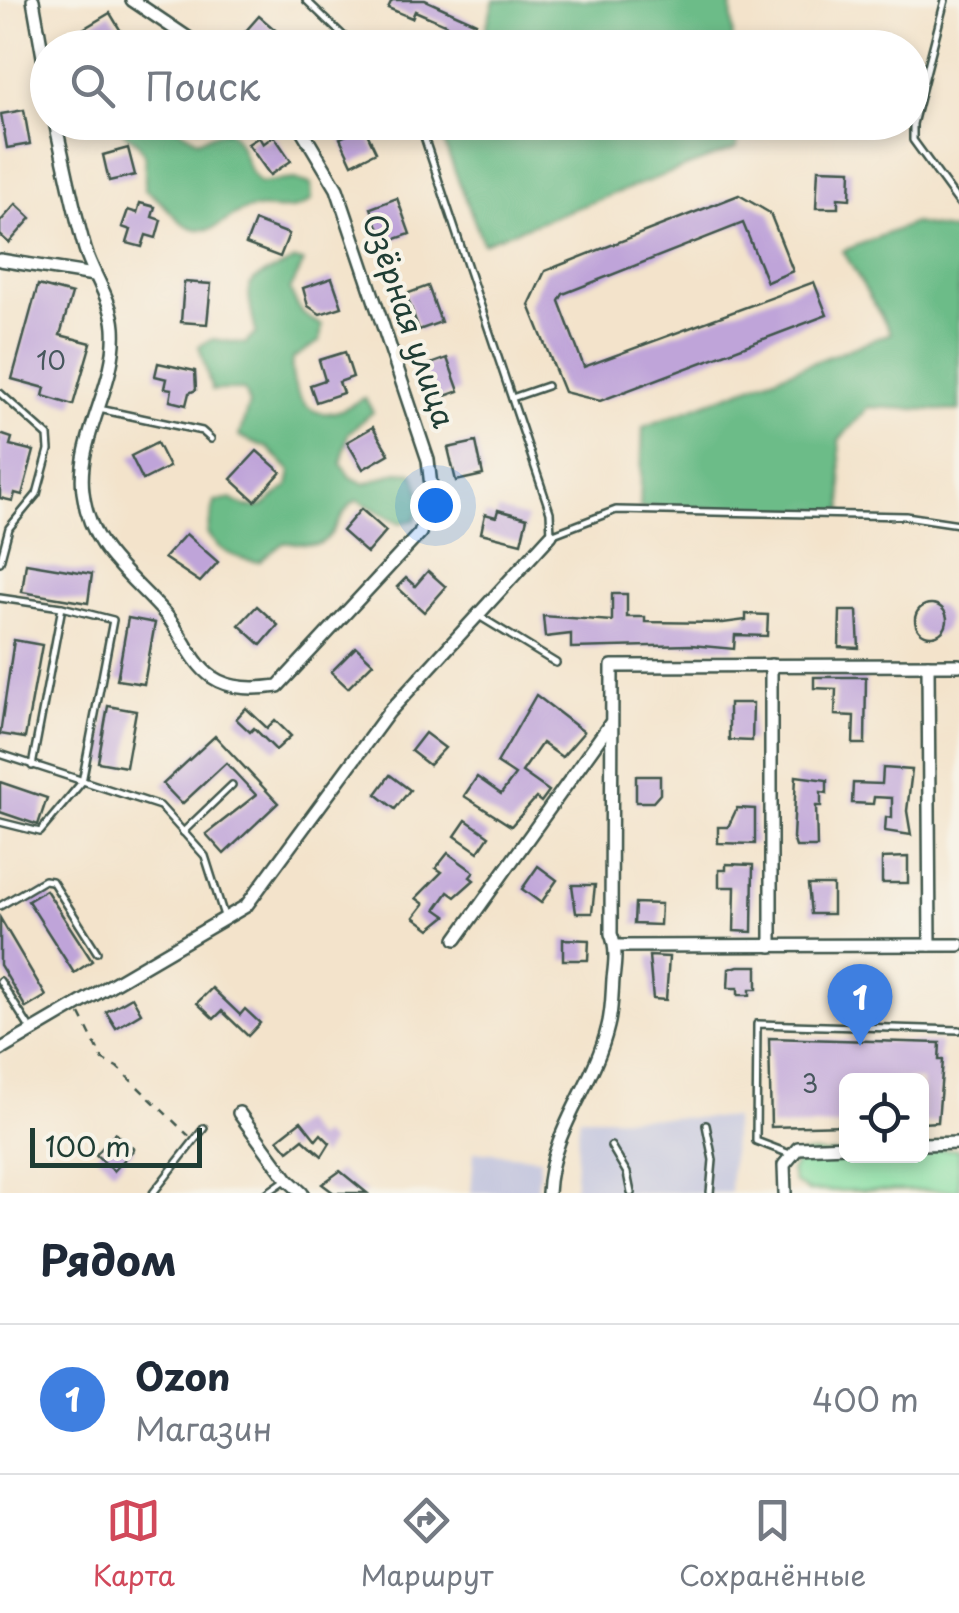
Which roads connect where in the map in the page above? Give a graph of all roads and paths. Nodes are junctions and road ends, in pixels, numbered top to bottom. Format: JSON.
{"nodes":[{"id":1,"x":42,"y":0,"type":"edge"},
{"id":2,"x":132,"y":0,"type":"edge"},
{"id":3,"x":306,"y":0,"type":"edge"},
{"id":4,"x":945,"y":0,"type":"edge"},
{"id":5,"x":34,"y":6,"type":"edge"},
{"id":6,"x":176,"y":30,"type":"edge"},
{"id":7,"x":337,"y":30,"type":"edge"},
{"id":8,"x":929,"y":62,"type":"edge"},
{"id":9,"x":60,"y":140,"type":"edge"},
{"id":10,"x":308,"y":140,"type":"edge"},
{"id":11,"x":425,"y":140,"type":"edge"},
{"id":12,"x":913,"y":140,"type":"edge"},
{"id":13,"x":959,"y":203,"type":"edge"},
{"id":14,"x":0,"y":260,"type":"edge"},
{"id":15,"x":94,"y":275,"type":"junction"},
{"id":16,"x":547,"y":386,"type":"dead end"},
{"id":17,"x":0,"y":393,"type":"edge"},
{"id":18,"x":512,"y":398,"type":"junction"},
{"id":19,"x":99,"y":408,"type":"junction"},
{"id":20,"x":211,"y":439,"type":"dead end"},
{"id":21,"x":959,"y":524,"type":"edge"},
{"id":22,"x":552,"y":535,"type":"junction"},
{"id":23,"x":0,"y":562,"type":"edge"},
{"id":24,"x":0,"y":598,"type":"edge"},
{"id":25,"x":62,"y":607,"type":"junction"},
{"id":26,"x":477,"y":614,"type":"junction"},
{"id":27,"x":556,"y":663,"type":"dead end"},
{"id":28,"x":772,"y":665,"type":"junction"},
{"id":29,"x":928,"y":665,"type":"junction"},
{"id":30,"x":959,"y":665,"type":"edge"},
{"id":31,"x":610,"y":724,"type":"junction"},
{"id":32,"x":0,"y":754,"type":"edge"},
{"id":33,"x":32,"y":766,"type":"junction"},
{"id":34,"x":82,"y":782,"type":"junction"},
{"id":35,"x":232,"y":785,"type":"dead end"},
{"id":36,"x":0,"y":822,"type":"edge"},
{"id":37,"x":183,"y":832,"type":"junction"},
{"id":38,"x":0,"y":906,"type":"edge"},
{"id":39,"x":226,"y":920,"type":"junction"},
{"id":40,"x":456,"y":939,"type":"dead end"},
{"id":41,"x":930,"y":945,"type":"junction"},
{"id":42,"x":959,"y":945,"type":"edge"},
{"id":43,"x":616,"y":946,"type":"junction"},
{"id":44,"x":771,"y":946,"type":"junction"},
{"id":45,"x":97,"y":952,"type":"dead end"},
{"id":46,"x":0,"y":981,"type":"edge"},
{"id":47,"x":77,"y":1008,"type":"junction"},
{"id":48,"x":959,"y":1030,"type":"edge"},
{"id":49,"x":32,"y":1033,"type":"junction"},
{"id":50,"x":0,"y":1050,"type":"edge"},
{"id":51,"x":238,"y":1112,"type":"dead end"},
{"id":52,"x":706,"y":1125,"type":"dead end"},
{"id":53,"x":204,"y":1128,"type":"dead end"},
{"id":54,"x":194,"y":1140,"type":"junction"},
{"id":55,"x":959,"y":1143,"type":"edge"},
{"id":56,"x":929,"y":1144,"type":"edge"},
{"id":57,"x":612,"y":1146,"type":"dead end"},
{"id":58,"x":839,"y":1146,"type":"edge"},
{"id":59,"x":790,"y":1154,"type":"junction"},
{"id":60,"x":287,"y":1180,"type":"junction"},
{"id":61,"x":153,"y":1193,"type":"edge"},
{"id":62,"x":267,"y":1193,"type":"edge"},
{"id":63,"x":302,"y":1193,"type":"edge"},
{"id":64,"x":548,"y":1193,"type":"edge"},
{"id":65,"x":631,"y":1193,"type":"edge"},
{"id":66,"x":710,"y":1193,"type":"edge"},
{"id":67,"x":785,"y":1193,"type":"edge"}],
"edges":[{"from":1,"to":5,"type":"street"},
{"from":2,"to":6,"type":"street"},
{"from":3,"to":7,"type":"lane"},
{"from":4,"to":8,"type":"lane"},
{"from":9,"to":15,"type":"street","name":"Озёрная улица"},
{"from":10,"to":19,"type":"street","name":"Озёрная улица"},
{"from":11,"to":18,"type":"lane"},
{"from":12,"to":13,"type":"lane"},
{"from":14,"to":15,"type":"street"},
{"from":15,"to":19,"type":"street","name":"Озёрная улица"},
{"from":16,"to":18,"type":"lane"},
{"from":17,"to":23,"type":"lane"},
{"from":18,"to":22,"type":"lane"},
{"from":19,"to":20,"type":"lane"},
{"from":21,"to":22,"type":"lane"},
{"from":22,"to":26,"type":"street"},
{"from":24,"to":25,"type":"lane"},
{"from":25,"to":33,"type":"lane"},
{"from":25,"to":34,"type":"lane"},
{"from":26,"to":27,"type":"lane"},
{"from":26,"to":39,"type":"street"},
{"from":28,"to":29,"type":"street"},
{"from":28,"to":31,"type":"street"},
{"from":28,"to":44,"type":"street"},
{"from":29,"to":30,"type":"street"},
{"from":29,"to":41,"type":"street"},
{"from":31,"to":40,"type":"street"},
{"from":31,"to":43,"type":"street"},
{"from":32,"to":33,"type":"lane"},
{"from":33,"to":34,"type":"lane"},
{"from":34,"to":36,"type":"lane"},
{"from":34,"to":37,"type":"lane"},
{"from":35,"to":37,"type":"lane"},
{"from":37,"to":39,"type":"lane"},
{"from":38,"to":45,"type":"lane"},
{"from":39,"to":47,"type":"street"},
{"from":41,"to":42,"type":"street"},
{"from":41,"to":44,"type":"street"},
{"from":43,"to":44,"type":"street"},
{"from":43,"to":64,"type":"street"},
{"from":46,"to":49,"type":"lane"},
{"from":47,"to":49,"type":"street"},
{"from":47,"to":54,"type":"path"},
{"from":48,"to":59,"type":"lane"},
{"from":49,"to":50,"type":"street"},
{"from":51,"to":60,"type":"street"},
{"from":52,"to":66,"type":"lane"},
{"from":53,"to":54,"type":"lane"},
{"from":54,"to":61,"type":"lane"},
{"from":55,"to":56,"type":"street"},
{"from":57,"to":65,"type":"lane"},
{"from":58,"to":59,"type":"street"},
{"from":59,"to":67,"type":"street"},
{"from":60,"to":62,"type":"lane"},
{"from":60,"to":63,"type":"street"}]}
